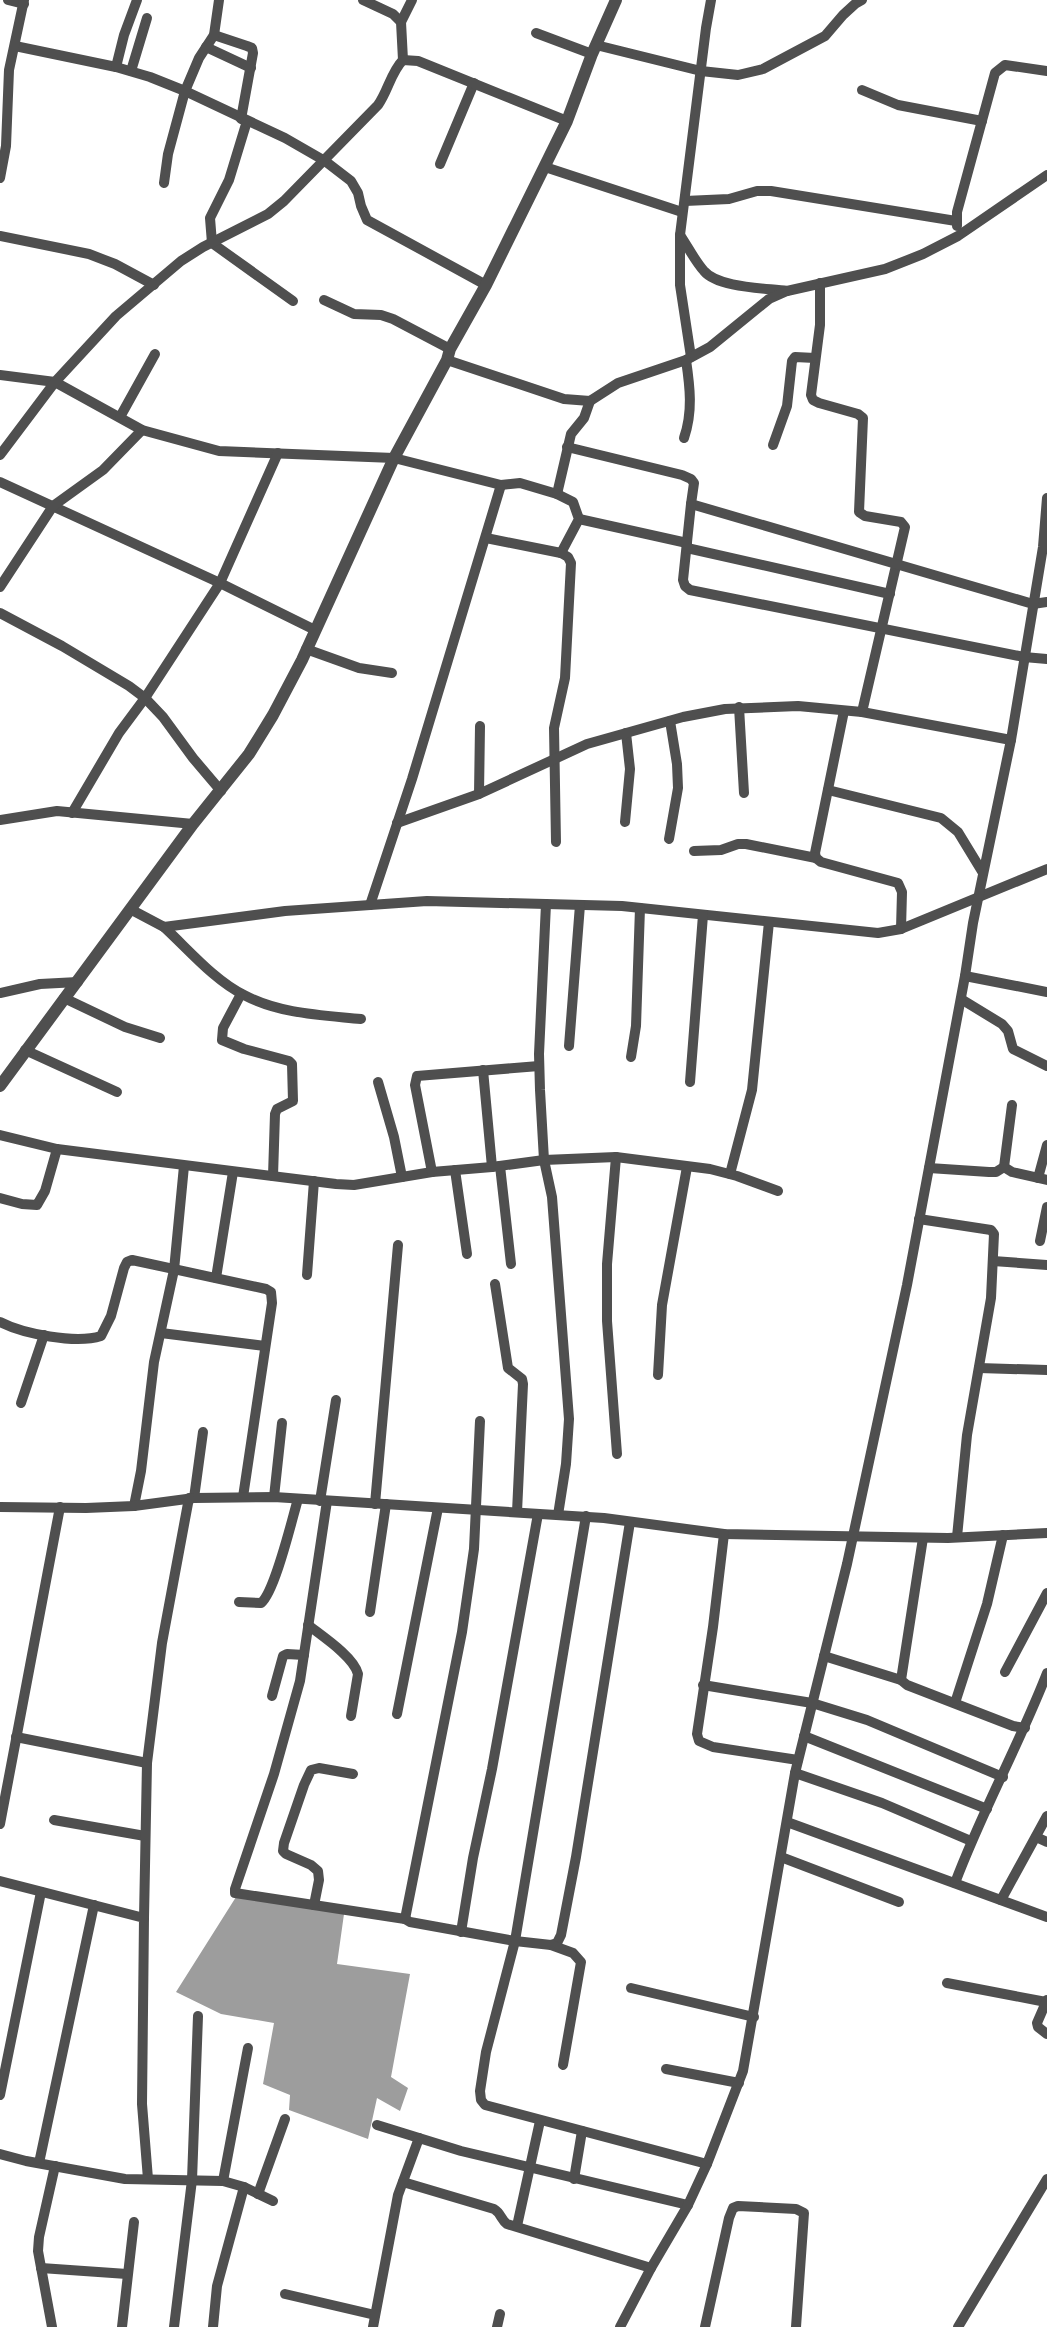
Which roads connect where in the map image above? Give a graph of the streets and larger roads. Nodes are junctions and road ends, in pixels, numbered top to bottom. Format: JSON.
{"nodes":[{"id":1,"x":8,"y":0,"type":"edge"},
{"id":2,"x":137,"y":0,"type":"edge"},
{"id":3,"x":219,"y":0,"type":"edge"},
{"id":4,"x":363,"y":0,"type":"edge"},
{"id":5,"x":412,"y":0,"type":"edge"},
{"id":6,"x":711,"y":0,"type":"edge"},
{"id":7,"x":862,"y":0,"type":"edge"},
{"id":8,"x":613,"y":1,"type":"edge"},
{"id":9,"x":24,"y":2,"type":"edge"},
{"id":10,"x":147,"y":18,"type":"dead end"},
{"id":11,"x":401,"y":22,"type":"junction"},
{"id":12,"x":536,"y":33,"type":"dead end"},
{"id":13,"x":214,"y":35,"type":"junction"},
{"id":14,"x":15,"y":46,"type":"junction"},
{"id":15,"x":206,"y":47,"type":"junction"},
{"id":16,"x":594,"y":50,"type":"junction"},
{"id":17,"x":403,"y":60,"type":"junction"},
{"id":18,"x":116,"y":67,"type":"junction"},
{"id":19,"x":251,"y":68,"type":"junction"},
{"id":20,"x":131,"y":71,"type":"junction"},
{"id":21,"x":701,"y":71,"type":"junction"},
{"id":22,"x":1047,"y":71,"type":"edge"},
{"id":23,"x":474,"y":83,"type":"junction"},
{"id":24,"x":862,"y":90,"type":"dead end"},
{"id":25,"x":185,"y":91,"type":"junction"},
{"id":26,"x":244,"y":120,"type":"junction"},
{"id":27,"x":567,"y":121,"type":"junction"},
{"id":28,"x":982,"y":121,"type":"junction"},
{"id":29,"x":324,"y":161,"type":"junction"},
{"id":30,"x":440,"y":164,"type":"dead end"},
{"id":31,"x":545,"y":167,"type":"junction"},
{"id":32,"x":1047,"y":175,"type":"edge"},
{"id":33,"x":0,"y":178,"type":"edge"},
{"id":34,"x":164,"y":183,"type":"dead end"},
{"id":35,"x":683,"y":207,"type":"junction"},
{"id":36,"x":956,"y":221,"type":"junction"},
{"id":37,"x":680,"y":235,"type":"junction"},
{"id":38,"x":0,"y":236,"type":"edge"},
{"id":39,"x":958,"y":236,"type":"junction"},
{"id":40,"x":212,"y":243,"type":"junction"},
{"id":41,"x":820,"y":283,"type":"junction"},
{"id":42,"x":154,"y":285,"type":"junction"},
{"id":43,"x":486,"y":285,"type":"junction"},
{"id":44,"x":787,"y":291,"type":"junction"},
{"id":45,"x":324,"y":300,"type":"dead end"},
{"id":46,"x":293,"y":301,"type":"dead end"},
{"id":47,"x":155,"y":354,"type":"dead end"},
{"id":48,"x":448,"y":355,"type":"junction"},
{"id":49,"x":815,"y":358,"type":"junction"},
{"id":50,"x":689,"y":359,"type":"junction"},
{"id":51,"x":0,"y":375,"type":"edge"},
{"id":52,"x":56,"y":382,"type":"junction"},
{"id":53,"x":590,"y":400,"type":"junction"},
{"id":54,"x":120,"y":417,"type":"junction"},
{"id":55,"x":142,"y":430,"type":"junction"},
{"id":56,"x":684,"y":438,"type":"dead end"},
{"id":57,"x":772,"y":445,"type":"dead end"},
{"id":58,"x":567,"y":447,"type":"junction"},
{"id":59,"x":278,"y":453,"type":"junction"},
{"id":60,"x":0,"y":455,"type":"edge"},
{"id":61,"x":394,"y":458,"type":"junction"},
{"id":62,"x":0,"y":482,"type":"edge"},
{"id":63,"x":501,"y":485,"type":"junction"},
{"id":64,"x":557,"y":494,"type":"junction"},
{"id":65,"x":1047,"y":498,"type":"edge"},
{"id":66,"x":692,"y":504,"type":"junction"},
{"id":67,"x":53,"y":506,"type":"junction"},
{"id":68,"x":579,"y":519,"type":"junction"},
{"id":69,"x":486,"y":538,"type":"junction"},
{"id":70,"x":687,"y":545,"type":"junction"},
{"id":71,"x":561,"y":553,"type":"junction"},
{"id":72,"x":897,"y":564,"type":"junction"},
{"id":73,"x":220,"y":583,"type":"junction"},
{"id":74,"x":0,"y":587,"type":"edge"},
{"id":75,"x":890,"y":594,"type":"junction"},
{"id":76,"x":1047,"y":602,"type":"edge"},
{"id":77,"x":1033,"y":604,"type":"junction"},
{"id":78,"x":0,"y":613,"type":"edge"},
{"id":79,"x":882,"y":628,"type":"junction"},
{"id":80,"x":315,"y":630,"type":"junction"},
{"id":81,"x":306,"y":649,"type":"junction"},
{"id":82,"x":1024,"y":657,"type":"junction"},
{"id":83,"x":1047,"y":659,"type":"edge"},
{"id":84,"x":392,"y":673,"type":"dead end"},
{"id":85,"x":145,"y":698,"type":"junction"},
{"id":86,"x":739,"y":707,"type":"junction"},
{"id":87,"x":844,"y":711,"type":"junction"},
{"id":88,"x":862,"y":712,"type":"junction"},
{"id":89,"x":670,"y":721,"type":"junction"},
{"id":90,"x":480,"y":726,"type":"dead end"},
{"id":91,"x":626,"y":733,"type":"junction"},
{"id":92,"x":1011,"y":740,"type":"junction"},
{"id":93,"x":555,"y":759,"type":"junction"},
{"id":94,"x":828,"y":790,"type":"junction"},
{"id":95,"x":221,"y":791,"type":"junction"},
{"id":96,"x":744,"y":793,"type":"dead end"},
{"id":97,"x":479,"y":794,"type":"junction"},
{"id":98,"x":72,"y":813,"type":"junction"},
{"id":99,"x":0,"y":820,"type":"edge"},
{"id":100,"x":625,"y":822,"type":"dead end"},
{"id":101,"x":398,"y":823,"type":"junction"},
{"id":102,"x":193,"y":824,"type":"junction"},
{"id":103,"x":669,"y":839,"type":"dead end"},
{"id":104,"x":556,"y":842,"type":"dead end"},
{"id":105,"x":694,"y":850,"type":"dead end"},
{"id":106,"x":816,"y":858,"type":"junction"},
{"id":107,"x":1047,"y":869,"type":"edge"},
{"id":108,"x":983,"y":873,"type":"junction"},
{"id":109,"x":978,"y":899,"type":"junction"},
{"id":110,"x":546,"y":904,"type":"junction"},
{"id":111,"x":370,"y":905,"type":"junction"},
{"id":112,"x":580,"y":905,"type":"junction"},
{"id":113,"x":640,"y":908,"type":"junction"},
{"id":114,"x":130,"y":909,"type":"junction"},
{"id":115,"x":703,"y":915,"type":"junction"},
{"id":116,"x":769,"y":922,"type":"junction"},
{"id":117,"x":164,"y":927,"type":"junction"},
{"id":118,"x":901,"y":929,"type":"junction"},
{"id":119,"x":965,"y":976,"type":"junction"},
{"id":120,"x":78,"y":982,"type":"junction"},
{"id":121,"x":1047,"y":992,"type":"edge"},
{"id":122,"x":0,"y":993,"type":"edge"},
{"id":123,"x":242,"y":994,"type":"junction"},
{"id":124,"x":64,"y":999,"type":"junction"},
{"id":125,"x":961,"y":999,"type":"junction"},
{"id":126,"x":361,"y":1019,"type":"dead end"},
{"id":127,"x":160,"y":1038,"type":"dead end"},
{"id":128,"x":569,"y":1046,"type":"dead end"},
{"id":129,"x":26,"y":1050,"type":"junction"},
{"id":130,"x":631,"y":1057,"type":"dead end"},
{"id":131,"x":539,"y":1066,"type":"junction"},
{"id":132,"x":1047,"y":1066,"type":"edge"},
{"id":133,"x":483,"y":1070,"type":"junction"},
{"id":134,"x":690,"y":1082,"type":"dead end"},
{"id":135,"x":378,"y":1083,"type":"dead end"},
{"id":136,"x":0,"y":1086,"type":"edge"},
{"id":137,"x":117,"y":1092,"type":"dead end"},
{"id":138,"x":1012,"y":1105,"type":"dead end"},
{"id":139,"x":0,"y":1135,"type":"edge"},
{"id":140,"x":1047,"y":1144,"type":"edge"},
{"id":141,"x":57,"y":1149,"type":"junction"},
{"id":142,"x":616,"y":1157,"type":"junction"},
{"id":143,"x":544,"y":1160,"type":"junction"},
{"id":144,"x":184,"y":1166,"type":"junction"},
{"id":145,"x":496,"y":1167,"type":"junction"},
{"id":146,"x":687,"y":1167,"type":"junction"},
{"id":147,"x":1004,"y":1167,"type":"junction"},
{"id":148,"x":929,"y":1168,"type":"junction"},
{"id":149,"x":456,"y":1170,"type":"junction"},
{"id":150,"x":233,"y":1172,"type":"junction"},
{"id":151,"x":432,"y":1172,"type":"junction"},
{"id":152,"x":730,"y":1174,"type":"junction"},
{"id":153,"x":273,"y":1176,"type":"junction"},
{"id":154,"x":402,"y":1178,"type":"junction"},
{"id":155,"x":1043,"y":1179,"type":"edge"},
{"id":156,"x":314,"y":1181,"type":"junction"},
{"id":157,"x":778,"y":1191,"type":"dead end"},
{"id":158,"x":0,"y":1198,"type":"edge"},
{"id":159,"x":1047,"y":1207,"type":"edge"},
{"id":160,"x":919,"y":1219,"type":"junction"},
{"id":161,"x":1040,"y":1241,"type":"dead end"},
{"id":162,"x":398,"y":1245,"type":"dead end"},
{"id":163,"x":467,"y":1254,"type":"dead end"},
{"id":164,"x":993,"y":1261,"type":"junction"},
{"id":165,"x":511,"y":1264,"type":"dead end"},
{"id":166,"x":1047,"y":1265,"type":"edge"},
{"id":167,"x":174,"y":1270,"type":"junction"},
{"id":168,"x":307,"y":1275,"type":"dead end"},
{"id":169,"x":216,"y":1278,"type":"junction"},
{"id":170,"x":495,"y":1284,"type":"dead end"},
{"id":171,"x":0,"y":1322,"type":"edge"},
{"id":172,"x":161,"y":1333,"type":"junction"},
{"id":173,"x":44,"y":1335,"type":"junction"},
{"id":174,"x":265,"y":1346,"type":"junction"},
{"id":175,"x":979,"y":1368,"type":"junction"},
{"id":176,"x":1047,"y":1370,"type":"edge"},
{"id":177,"x":658,"y":1375,"type":"dead end"},
{"id":178,"x":336,"y":1400,"type":"dead end"},
{"id":179,"x":21,"y":1403,"type":"dead end"},
{"id":180,"x":480,"y":1421,"type":"dead end"},
{"id":181,"x":282,"y":1423,"type":"dead end"},
{"id":182,"x":203,"y":1432,"type":"dead end"},
{"id":183,"x":617,"y":1454,"type":"dead end"},
{"id":184,"x":243,"y":1497,"type":"junction"},
{"id":185,"x":274,"y":1497,"type":"junction"},
{"id":186,"x":192,"y":1498,"type":"junction"},
{"id":187,"x":298,"y":1499,"type":"junction"},
{"id":188,"x":324,"y":1501,"type":"junction"},
{"id":189,"x":380,"y":1504,"type":"junction"},
{"id":190,"x":134,"y":1506,"type":"junction"},
{"id":191,"x":0,"y":1507,"type":"edge"},
{"id":192,"x":60,"y":1507,"type":"junction"},
{"id":193,"x":438,"y":1508,"type":"junction"},
{"id":194,"x":475,"y":1510,"type":"junction"},
{"id":195,"x":517,"y":1512,"type":"junction"},
{"id":196,"x":538,"y":1514,"type":"junction"},
{"id":197,"x":558,"y":1515,"type":"junction"},
{"id":198,"x":586,"y":1516,"type":"junction"},
{"id":199,"x":630,"y":1522,"type":"junction"},
{"id":200,"x":1047,"y":1533,"type":"edge"},
{"id":201,"x":724,"y":1534,"type":"junction"},
{"id":202,"x":1003,"y":1535,"type":"junction"},
{"id":203,"x":853,"y":1537,"type":"junction"},
{"id":204,"x":957,"y":1537,"type":"junction"},
{"id":205,"x":923,"y":1538,"type":"junction"},
{"id":206,"x":1047,"y":1593,"type":"edge"},
{"id":207,"x":238,"y":1602,"type":"dead end"},
{"id":208,"x":370,"y":1612,"type":"dead end"},
{"id":209,"x":308,"y":1625,"type":"junction"},
{"id":210,"x":304,"y":1655,"type":"junction"},
{"id":211,"x":824,"y":1656,"type":"junction"},
{"id":212,"x":1005,"y":1672,"type":"dead end"},
{"id":213,"x":1047,"y":1673,"type":"edge"},
{"id":214,"x":901,"y":1680,"type":"junction"},
{"id":215,"x":703,"y":1685,"type":"junction"},
{"id":216,"x":272,"y":1696,"type":"dead end"},
{"id":217,"x":812,"y":1703,"type":"junction"},
{"id":218,"x":956,"y":1703,"type":"junction"},
{"id":219,"x":397,"y":1713,"type":"dead end"},
{"id":220,"x":351,"y":1716,"type":"dead end"},
{"id":221,"x":1025,"y":1728,"type":"junction"},
{"id":222,"x":804,"y":1736,"type":"junction"},
{"id":223,"x":16,"y":1737,"type":"junction"},
{"id":224,"x":798,"y":1760,"type":"junction"},
{"id":225,"x":147,"y":1764,"type":"junction"},
{"id":226,"x":795,"y":1773,"type":"junction"},
{"id":227,"x":353,"y":1774,"type":"dead end"},
{"id":228,"x":1003,"y":1777,"type":"junction"},
{"id":229,"x":987,"y":1809,"type":"junction"},
{"id":230,"x":1047,"y":1816,"type":"edge"},
{"id":231,"x":54,"y":1820,"type":"dead end"},
{"id":232,"x":787,"y":1822,"type":"junction"},
{"id":233,"x":0,"y":1823,"type":"edge"},
{"id":234,"x":145,"y":1836,"type":"junction"},
{"id":235,"x":1036,"y":1837,"type":"junction"},
{"id":236,"x":971,"y":1841,"type":"junction"},
{"id":237,"x":1047,"y":1842,"type":"edge"},
{"id":238,"x":781,"y":1857,"type":"junction"},
{"id":239,"x":0,"y":1881,"type":"edge"},
{"id":240,"x":955,"y":1883,"type":"junction"},
{"id":241,"x":41,"y":1892,"type":"junction"},
{"id":242,"x":1001,"y":1900,"type":"junction"},
{"id":243,"x":899,"y":1902,"type":"dead end"},
{"id":244,"x":94,"y":1905,"type":"junction"},
{"id":245,"x":314,"y":1905,"type":"junction"},
{"id":246,"x":1047,"y":1917,"type":"edge"},
{"id":247,"x":144,"y":1918,"type":"junction"},
{"id":248,"x":405,"y":1919,"type":"junction"},
{"id":249,"x":461,"y":1932,"type":"junction"},
{"id":250,"x":515,"y":1941,"type":"junction"},
{"id":251,"x":551,"y":1945,"type":"junction"},
{"id":252,"x":946,"y":1983,"type":"dead end"},
{"id":253,"x":632,"y":1988,"type":"dead end"},
{"id":254,"x":1046,"y":2001,"type":"edge"},
{"id":255,"x":198,"y":2016,"type":"dead end"},
{"id":256,"x":754,"y":2017,"type":"junction"},
{"id":257,"x":1047,"y":2034,"type":"edge"},
{"id":258,"x":248,"y":2048,"type":"dead end"},
{"id":259,"x":563,"y":2065,"type":"dead end"},
{"id":260,"x":666,"y":2069,"type":"dead end"},
{"id":261,"x":739,"y":2083,"type":"junction"},
{"id":262,"x":0,"y":2095,"type":"edge"},
{"id":263,"x":285,"y":2119,"type":"dead end"},
{"id":264,"x":540,"y":2121,"type":"junction"},
{"id":265,"x":377,"y":2125,"type":"dead end"},
{"id":266,"x":582,"y":2131,"type":"junction"},
{"id":267,"x":419,"y":2138,"type":"junction"},
{"id":268,"x":0,"y":2154,"type":"edge"},
{"id":269,"x":39,"y":2163,"type":"junction"},
{"id":270,"x":707,"y":2164,"type":"junction"},
{"id":271,"x":55,"y":2166,"type":"junction"},
{"id":272,"x":530,"y":2168,"type":"junction"},
{"id":273,"x":148,"y":2179,"type":"junction"},
{"id":274,"x":574,"y":2179,"type":"junction"},
{"id":275,"x":1047,"y":2179,"type":"edge"},
{"id":276,"x":192,"y":2180,"type":"junction"},
{"id":277,"x":223,"y":2181,"type":"junction"},
{"id":278,"x":403,"y":2182,"type":"junction"},
{"id":279,"x":244,"y":2187,"type":"junction"},
{"id":280,"x":258,"y":2194,"type":"junction"},
{"id":281,"x":273,"y":2201,"type":"dead end"},
{"id":282,"x":688,"y":2205,"type":"junction"},
{"id":283,"x":134,"y":2222,"type":"dead end"},
{"id":284,"x":517,"y":2226,"type":"junction"},
{"id":285,"x":41,"y":2268,"type":"junction"},
{"id":286,"x":651,"y":2268,"type":"junction"},
{"id":287,"x":127,"y":2274,"type":"junction"},
{"id":288,"x":285,"y":2294,"type":"dead end"},
{"id":289,"x":500,"y":2314,"type":"dead end"},
{"id":290,"x":375,"y":2315,"type":"junction"},
{"id":291,"x":52,"y":2327,"type":"edge"},
{"id":292,"x":122,"y":2327,"type":"edge"},
{"id":293,"x":174,"y":2327,"type":"edge"},
{"id":294,"x":213,"y":2327,"type":"edge"},
{"id":295,"x":373,"y":2327,"type":"edge"},
{"id":296,"x":497,"y":2327,"type":"edge"},
{"id":297,"x":620,"y":2327,"type":"edge"},
{"id":298,"x":705,"y":2327,"type":"edge"},
{"id":299,"x":796,"y":2327,"type":"edge"},
{"id":300,"x":958,"y":2327,"type":"edge"}],
"edges":[{"from":1,"to":9,"type":"street"},
{"from":2,"to":18,"type":"street"},
{"from":3,"to":13,"type":"street"},
{"from":4,"to":11,"type":"street"},
{"from":5,"to":11,"type":"street"},
{"from":6,"to":21,"type":"street"},
{"from":7,"to":21,"type":"street"},
{"from":8,"to":16,"type":"street"},
{"from":9,"to":14,"type":"street"},
{"from":10,"to":20,"type":"street"},
{"from":11,"to":17,"type":"street"},
{"from":12,"to":16,"type":"street"},
{"from":13,"to":15,"type":"street"},
{"from":13,"to":19,"type":"street"},
{"from":14,"to":18,"type":"street"},
{"from":14,"to":33,"type":"street"},
{"from":15,"to":19,"type":"street"},
{"from":15,"to":25,"type":"street"},
{"from":16,"to":21,"type":"street"},
{"from":16,"to":27,"type":"street"},
{"from":17,"to":23,"type":"street"},
{"from":17,"to":29,"type":"street"},
{"from":18,"to":20,"type":"street"},
{"from":19,"to":26,"type":"street"},
{"from":20,"to":25,"type":"street"},
{"from":21,"to":35,"type":"street"},
{"from":22,"to":28,"type":"street"},
{"from":23,"to":27,"type":"street"},
{"from":23,"to":30,"type":"street"},
{"from":24,"to":28,"type":"street"},
{"from":25,"to":26,"type":"street"},
{"from":25,"to":34,"type":"street"},
{"from":26,"to":29,"type":"street"},
{"from":26,"to":40,"type":"street"},
{"from":27,"to":31,"type":"street"},
{"from":28,"to":36,"type":"street"},
{"from":29,"to":40,"type":"street"},
{"from":29,"to":43,"type":"street"},
{"from":31,"to":35,"type":"street"},
{"from":31,"to":43,"type":"street"},
{"from":32,"to":39,"type":"street"},
{"from":35,"to":36,"type":"street"},
{"from":35,"to":37,"type":"street"},
{"from":36,"to":39,"type":"street"},
{"from":37,"to":44,"type":"street"},
{"from":37,"to":50,"type":"street"},
{"from":38,"to":42,"type":"street"},
{"from":39,"to":41,"type":"street"},
{"from":40,"to":42,"type":"street"},
{"from":40,"to":46,"type":"street"},
{"from":41,"to":44,"type":"street"},
{"from":41,"to":49,"type":"street"},
{"from":42,"to":52,"type":"street"},
{"from":43,"to":48,"type":"street"},
{"from":44,"to":50,"type":"street"},
{"from":45,"to":48,"type":"street"},
{"from":47,"to":54,"type":"street"},
{"from":48,"to":53,"type":"street"},
{"from":48,"to":61,"type":"street"},
{"from":49,"to":57,"type":"street"},
{"from":49,"to":72,"type":"street"},
{"from":50,"to":53,"type":"street"},
{"from":50,"to":56,"type":"street"},
{"from":51,"to":52,"type":"street"},
{"from":52,"to":54,"type":"street"},
{"from":52,"to":60,"type":"street"},
{"from":53,"to":58,"type":"street"},
{"from":54,"to":55,"type":"street"},
{"from":55,"to":59,"type":"street"},
{"from":55,"to":67,"type":"street"},
{"from":58,"to":64,"type":"street"},
{"from":58,"to":66,"type":"street"},
{"from":59,"to":61,"type":"street"},
{"from":59,"to":73,"type":"street"},
{"from":61,"to":63,"type":"street"},
{"from":61,"to":80,"type":"street"},
{"from":62,"to":67,"type":"street"},
{"from":63,"to":64,"type":"street"},
{"from":63,"to":69,"type":"street"},
{"from":64,"to":68,"type":"street"},
{"from":65,"to":77,"type":"street"},
{"from":66,"to":70,"type":"street"},
{"from":66,"to":72,"type":"street"},
{"from":67,"to":73,"type":"street"},
{"from":67,"to":74,"type":"street"},
{"from":68,"to":70,"type":"street"},
{"from":68,"to":71,"type":"street"},
{"from":69,"to":71,"type":"street"},
{"from":69,"to":101,"type":"street"},
{"from":70,"to":75,"type":"street"},
{"from":70,"to":79,"type":"street"},
{"from":71,"to":93,"type":"street"},
{"from":72,"to":75,"type":"street"},
{"from":72,"to":77,"type":"street"},
{"from":73,"to":80,"type":"street"},
{"from":73,"to":85,"type":"street"},
{"from":75,"to":79,"type":"street"},
{"from":76,"to":77,"type":"street"},
{"from":77,"to":82,"type":"street"},
{"from":78,"to":85,"type":"street"},
{"from":79,"to":82,"type":"street"},
{"from":79,"to":88,"type":"street"},
{"from":80,"to":81,"type":"street"},
{"from":81,"to":84,"type":"street"},
{"from":81,"to":95,"type":"street"},
{"from":82,"to":83,"type":"street"},
{"from":82,"to":92,"type":"street"},
{"from":85,"to":95,"type":"street"},
{"from":85,"to":98,"type":"street"},
{"from":86,"to":87,"type":"street"},
{"from":86,"to":89,"type":"street"},
{"from":86,"to":96,"type":"street"},
{"from":87,"to":88,"type":"street"},
{"from":87,"to":94,"type":"street"},
{"from":88,"to":92,"type":"street"},
{"from":89,"to":91,"type":"street"},
{"from":89,"to":103,"type":"street"},
{"from":90,"to":97,"type":"street"},
{"from":91,"to":93,"type":"street"},
{"from":91,"to":100,"type":"street"},
{"from":92,"to":108,"type":"street"},
{"from":93,"to":97,"type":"street"},
{"from":93,"to":104,"type":"street"},
{"from":94,"to":106,"type":"street"},
{"from":94,"to":108,"type":"street"},
{"from":95,"to":102,"type":"street"},
{"from":97,"to":101,"type":"street"},
{"from":98,"to":99,"type":"street"},
{"from":98,"to":102,"type":"street"},
{"from":101,"to":111,"type":"street"},
{"from":102,"to":114,"type":"street"},
{"from":105,"to":106,"type":"street"},
{"from":106,"to":118,"type":"street"},
{"from":107,"to":109,"type":"street"},
{"from":108,"to":109,"type":"street"},
{"from":109,"to":118,"type":"street"},
{"from":109,"to":119,"type":"street"},
{"from":110,"to":111,"type":"street"},
{"from":110,"to":112,"type":"street"},
{"from":110,"to":131,"type":"street"},
{"from":111,"to":117,"type":"street"},
{"from":112,"to":113,"type":"street"},
{"from":112,"to":128,"type":"street"},
{"from":113,"to":115,"type":"street"},
{"from":113,"to":130,"type":"street"},
{"from":114,"to":117,"type":"street"},
{"from":114,"to":120,"type":"street"},
{"from":115,"to":116,"type":"street"},
{"from":115,"to":134,"type":"street"},
{"from":116,"to":118,"type":"street"},
{"from":116,"to":152,"type":"street"},
{"from":117,"to":123,"type":"street"},
{"from":119,"to":121,"type":"street"},
{"from":119,"to":125,"type":"street"},
{"from":120,"to":122,"type":"street"},
{"from":120,"to":124,"type":"street"},
{"from":123,"to":126,"type":"street"},
{"from":123,"to":153,"type":"street"},
{"from":124,"to":127,"type":"street"},
{"from":124,"to":129,"type":"street"},
{"from":125,"to":132,"type":"street"},
{"from":125,"to":148,"type":"street"},
{"from":129,"to":136,"type":"street"},
{"from":129,"to":137,"type":"street"},
{"from":131,"to":133,"type":"street"},
{"from":131,"to":143,"type":"street"},
{"from":133,"to":145,"type":"street"},
{"from":133,"to":151,"type":"street"},
{"from":135,"to":154,"type":"street"},
{"from":138,"to":147,"type":"street"},
{"from":139,"to":141,"type":"street"},
{"from":140,"to":155,"type":"street"},
{"from":141,"to":144,"type":"street"},
{"from":141,"to":158,"type":"street"},
{"from":142,"to":143,"type":"street"},
{"from":142,"to":146,"type":"street"},
{"from":142,"to":183,"type":"street"},
{"from":143,"to":145,"type":"street"},
{"from":143,"to":197,"type":"street"},
{"from":144,"to":150,"type":"street"},
{"from":144,"to":167,"type":"street"},
{"from":145,"to":149,"type":"street"},
{"from":145,"to":165,"type":"street"},
{"from":146,"to":152,"type":"street"},
{"from":146,"to":177,"type":"street"},
{"from":147,"to":148,"type":"street"},
{"from":147,"to":155,"type":"street"},
{"from":148,"to":160,"type":"street"},
{"from":149,"to":151,"type":"street"},
{"from":149,"to":163,"type":"street"},
{"from":150,"to":153,"type":"street"},
{"from":150,"to":169,"type":"street"},
{"from":151,"to":154,"type":"street"},
{"from":152,"to":157,"type":"street"},
{"from":153,"to":156,"type":"street"},
{"from":154,"to":156,"type":"street"},
{"from":156,"to":168,"type":"street"},
{"from":159,"to":161,"type":"street"},
{"from":160,"to":164,"type":"street"},
{"from":160,"to":203,"type":"street"},
{"from":162,"to":189,"type":"street"},
{"from":164,"to":166,"type":"street"},
{"from":164,"to":175,"type":"street"},
{"from":167,"to":169,"type":"street"},
{"from":167,"to":172,"type":"street"},
{"from":167,"to":173,"type":"street"},
{"from":169,"to":174,"type":"street"},
{"from":170,"to":195,"type":"street"},
{"from":171,"to":173,"type":"street"},
{"from":172,"to":174,"type":"street"},
{"from":172,"to":190,"type":"street"},
{"from":173,"to":179,"type":"street"},
{"from":174,"to":184,"type":"street"},
{"from":175,"to":176,"type":"street"},
{"from":175,"to":204,"type":"street"},
{"from":178,"to":188,"type":"street"},
{"from":180,"to":194,"type":"street"},
{"from":181,"to":185,"type":"street"},
{"from":182,"to":186,"type":"street"},
{"from":184,"to":185,"type":"street"},
{"from":184,"to":186,"type":"street"},
{"from":185,"to":187,"type":"street"},
{"from":186,"to":190,"type":"street"},
{"from":186,"to":225,"type":"street"},
{"from":187,"to":188,"type":"street"},
{"from":187,"to":207,"type":"street"},
{"from":188,"to":189,"type":"street"},
{"from":188,"to":209,"type":"street"},
{"from":189,"to":193,"type":"street"},
{"from":189,"to":208,"type":"street"},
{"from":190,"to":192,"type":"street"},
{"from":191,"to":192,"type":"street"},
{"from":192,"to":223,"type":"street"},
{"from":193,"to":194,"type":"street"},
{"from":193,"to":219,"type":"street"},
{"from":194,"to":195,"type":"street"},
{"from":194,"to":248,"type":"street"},
{"from":195,"to":196,"type":"street"},
{"from":196,"to":197,"type":"street"},
{"from":196,"to":249,"type":"street"},
{"from":197,"to":198,"type":"street"},
{"from":198,"to":199,"type":"street"},
{"from":198,"to":250,"type":"street"},
{"from":199,"to":201,"type":"street"},
{"from":199,"to":251,"type":"street"},
{"from":200,"to":202,"type":"street"},
{"from":201,"to":203,"type":"street"},
{"from":201,"to":215,"type":"street"},
{"from":202,"to":204,"type":"street"},
{"from":202,"to":218,"type":"street"},
{"from":203,"to":205,"type":"street"},
{"from":203,"to":211,"type":"street"},
{"from":204,"to":205,"type":"street"},
{"from":205,"to":214,"type":"street"},
{"from":206,"to":212,"type":"street"},
{"from":209,"to":210,"type":"street"},
{"from":209,"to":220,"type":"street"},
{"from":210,"to":216,"type":"street"},
{"from":210,"to":245,"type":"street"},
{"from":211,"to":214,"type":"street"},
{"from":211,"to":217,"type":"street"},
{"from":213,"to":221,"type":"street"},
{"from":214,"to":218,"type":"street"},
{"from":215,"to":217,"type":"street"},
{"from":215,"to":224,"type":"street"},
{"from":217,"to":222,"type":"street"},
{"from":217,"to":228,"type":"street"},
{"from":218,"to":221,"type":"street"},
{"from":221,"to":228,"type":"street"},
{"from":222,"to":224,"type":"street"},
{"from":222,"to":229,"type":"street"},
{"from":223,"to":225,"type":"street"},
{"from":223,"to":233,"type":"street"},
{"from":224,"to":226,"type":"street"},
{"from":225,"to":234,"type":"street"},
{"from":226,"to":232,"type":"street"},
{"from":226,"to":236,"type":"street"},
{"from":227,"to":245,"type":"street"},
{"from":228,"to":229,"type":"street"},
{"from":229,"to":236,"type":"street"},
{"from":230,"to":235,"type":"street"},
{"from":231,"to":234,"type":"street"},
{"from":232,"to":238,"type":"street"},
{"from":232,"to":240,"type":"street"},
{"from":234,"to":247,"type":"street"},
{"from":235,"to":237,"type":"street"},
{"from":235,"to":242,"type":"street"},
{"from":236,"to":240,"type":"street"},
{"from":238,"to":243,"type":"street"},
{"from":238,"to":256,"type":"street"},
{"from":239,"to":241,"type":"street"},
{"from":240,"to":242,"type":"street"},
{"from":241,"to":244,"type":"street"},
{"from":241,"to":262,"type":"street"},
{"from":242,"to":246,"type":"street"},
{"from":244,"to":247,"type":"street"},
{"from":244,"to":269,"type":"street"},
{"from":245,"to":248,"type":"street"},
{"from":247,"to":273,"type":"street"},
{"from":248,"to":249,"type":"street"},
{"from":249,"to":250,"type":"street"},
{"from":250,"to":251,"type":"street"},
{"from":250,"to":264,"type":"street"},
{"from":251,"to":259,"type":"street"},
{"from":252,"to":254,"type":"street"},
{"from":253,"to":256,"type":"street"},
{"from":254,"to":257,"type":"street"},
{"from":255,"to":276,"type":"street"},
{"from":256,"to":261,"type":"street"},
{"from":258,"to":277,"type":"street"},
{"from":260,"to":261,"type":"street"},
{"from":261,"to":270,"type":"street"},
{"from":263,"to":280,"type":"street"},
{"from":264,"to":266,"type":"street"},
{"from":264,"to":272,"type":"street"},
{"from":265,"to":267,"type":"street"},
{"from":266,"to":270,"type":"street"},
{"from":266,"to":274,"type":"street"},
{"from":267,"to":272,"type":"street"},
{"from":267,"to":278,"type":"street"},
{"from":268,"to":269,"type":"street"},
{"from":269,"to":271,"type":"street"},
{"from":270,"to":282,"type":"street"},
{"from":271,"to":273,"type":"street"},
{"from":271,"to":285,"type":"street"},
{"from":272,"to":274,"type":"street"},
{"from":272,"to":284,"type":"street"},
{"from":273,"to":276,"type":"street"},
{"from":274,"to":282,"type":"street"},
{"from":275,"to":300,"type":"street"},
{"from":276,"to":277,"type":"street"},
{"from":276,"to":293,"type":"street"},
{"from":277,"to":279,"type":"street"},
{"from":278,"to":284,"type":"street"},
{"from":278,"to":290,"type":"street"},
{"from":279,"to":280,"type":"street"},
{"from":279,"to":294,"type":"street"},
{"from":280,"to":281,"type":"street"},
{"from":282,"to":286,"type":"street"},
{"from":283,"to":287,"type":"street"},
{"from":284,"to":286,"type":"street"},
{"from":285,"to":287,"type":"street"},
{"from":285,"to":291,"type":"street"},
{"from":286,"to":297,"type":"street"},
{"from":287,"to":292,"type":"street"},
{"from":288,"to":290,"type":"street"},
{"from":289,"to":296,"type":"street"},
{"from":290,"to":295,"type":"street"},
{"from":298,"to":299,"type":"street"}]}
